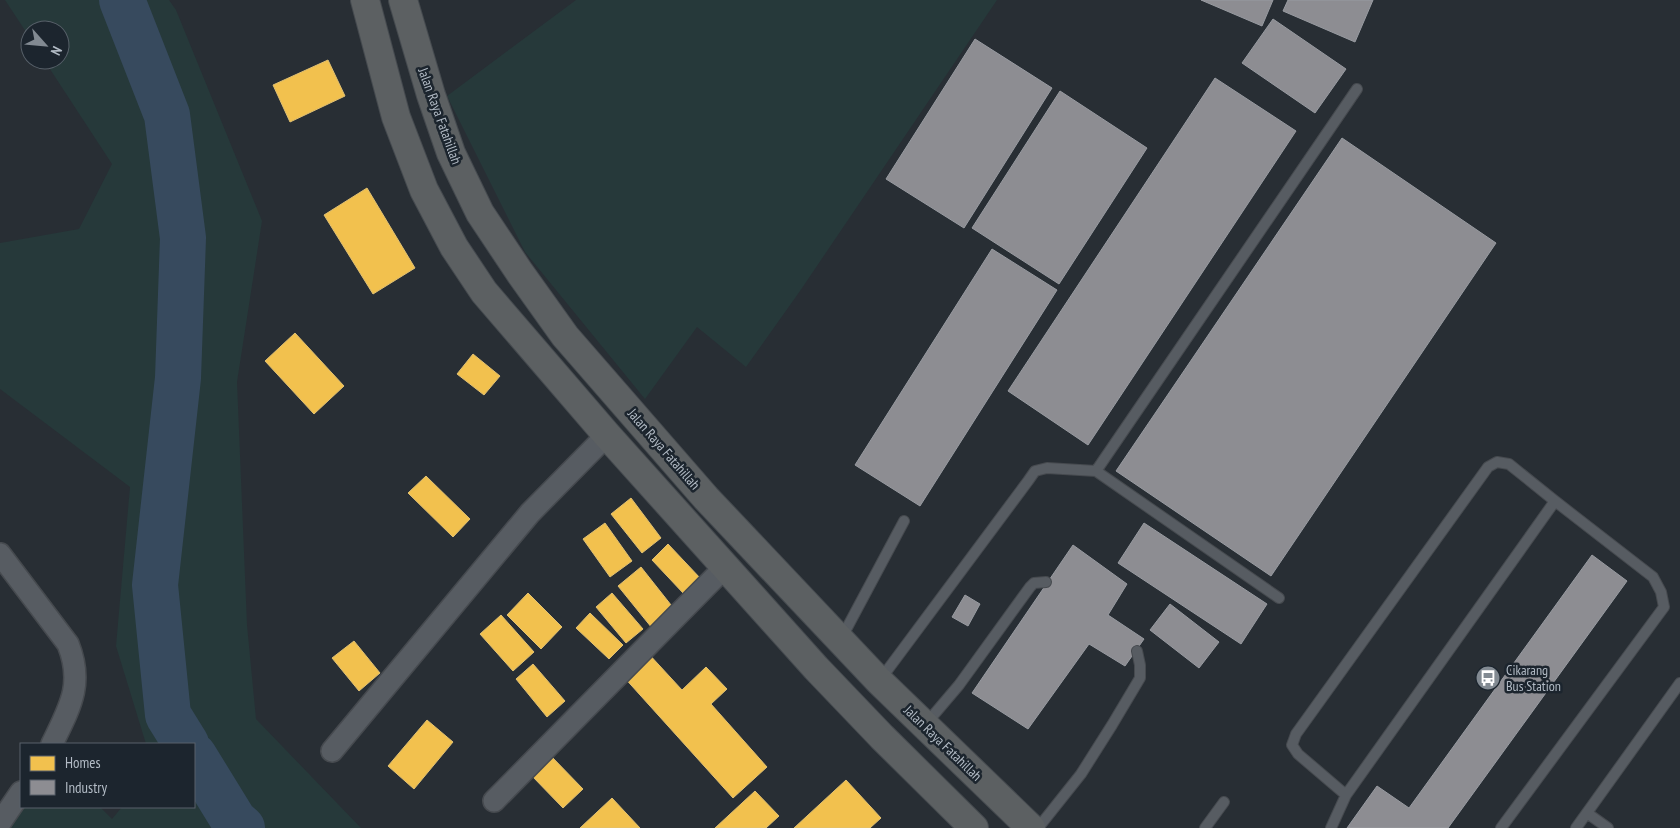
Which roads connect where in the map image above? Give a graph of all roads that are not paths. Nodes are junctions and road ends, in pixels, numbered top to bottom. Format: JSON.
{"nodes":[{"id":1,"x":366,"y":0,"type":"edge"},
{"id":2,"x":403,"y":0,"type":"edge"},
{"id":3,"x":1357,"y":89,"type":"dead end"},
{"id":4,"x":607,"y":435,"type":"junction"},
{"id":5,"x":1096,"y":471,"type":"junction"},
{"id":6,"x":1555,"y":502,"type":"junction"},
{"id":7,"x":904,"y":520,"type":"dead end"},
{"id":8,"x":0,"y":554,"type":"edge"},
{"id":9,"x":725,"y":567,"type":"junction"},
{"id":10,"x":1046,"y":582,"type":"dead end"},
{"id":11,"x":1279,"y":598,"type":"dead end"},
{"id":12,"x":841,"y":639,"type":"junction"},
{"id":13,"x":1137,"y":651,"type":"dead end"},
{"id":14,"x":879,"y":681,"type":"junction"},
{"id":15,"x":1680,"y":683,"type":"edge"},
{"id":16,"x":924,"y":726,"type":"junction"},
{"id":17,"x":52,"y":743,"type":"edge"},
{"id":18,"x":332,"y":751,"type":"dead end"},
{"id":19,"x":20,"y":793,"type":"edge"},
{"id":20,"x":1346,"y":795,"type":"junction"},
{"id":21,"x":494,"y":801,"type":"dead end"},
{"id":22,"x":1224,"y":802,"type":"dead end"},
{"id":23,"x":1586,"y":813,"type":"junction"},
{"id":24,"x":0,"y":823,"type":"edge"},
{"id":25,"x":974,"y":828,"type":"edge"},
{"id":26,"x":1031,"y":828,"type":"edge"},
{"id":27,"x":1038,"y":828,"type":"edge"},
{"id":28,"x":1205,"y":828,"type":"edge"},
{"id":29,"x":1331,"y":828,"type":"edge"},
{"id":30,"x":1501,"y":828,"type":"edge"},
{"id":31,"x":1576,"y":828,"type":"edge"},
{"id":32,"x":1608,"y":828,"type":"edge"}],
"edges":[{"from":1,"to":4,"type":"highway"},
{"from":2,"to":12,"type":"highway","name":"Jalan Raya Fatahillah"},
{"from":3,"to":5,"type":"lane"},
{"from":4,"to":9,"type":"highway"},
{"from":4,"to":18,"type":"street"},
{"from":5,"to":11,"type":"lane"},
{"from":5,"to":14,"type":"lane"},
{"from":6,"to":20,"type":"lane"},
{"from":6,"to":20,"type":"lane"},
{"from":6,"to":30,"type":"lane"},
{"from":7,"to":12,"type":"lane"},
{"from":8,"to":17,"type":"street"},
{"from":9,"to":21,"type":"street"},
{"from":9,"to":25,"type":"highway"},
{"from":10,"to":16,"type":"lane"},
{"from":12,"to":14,"type":"highway","name":"Jalan Raya Fatahillah"},
{"from":13,"to":27,"type":"lane"},
{"from":14,"to":16,"type":"highway","name":"Jalan Raya Fatahillah"},
{"from":15,"to":23,"type":"lane"},
{"from":16,"to":26,"type":"highway","name":"Jalan Raya Fatahillah"},
{"from":19,"to":24,"type":"street"},
{"from":20,"to":29,"type":"lane"},
{"from":22,"to":28,"type":"lane"},
{"from":23,"to":31,"type":"lane"},
{"from":23,"to":32,"type":"lane"}]}
